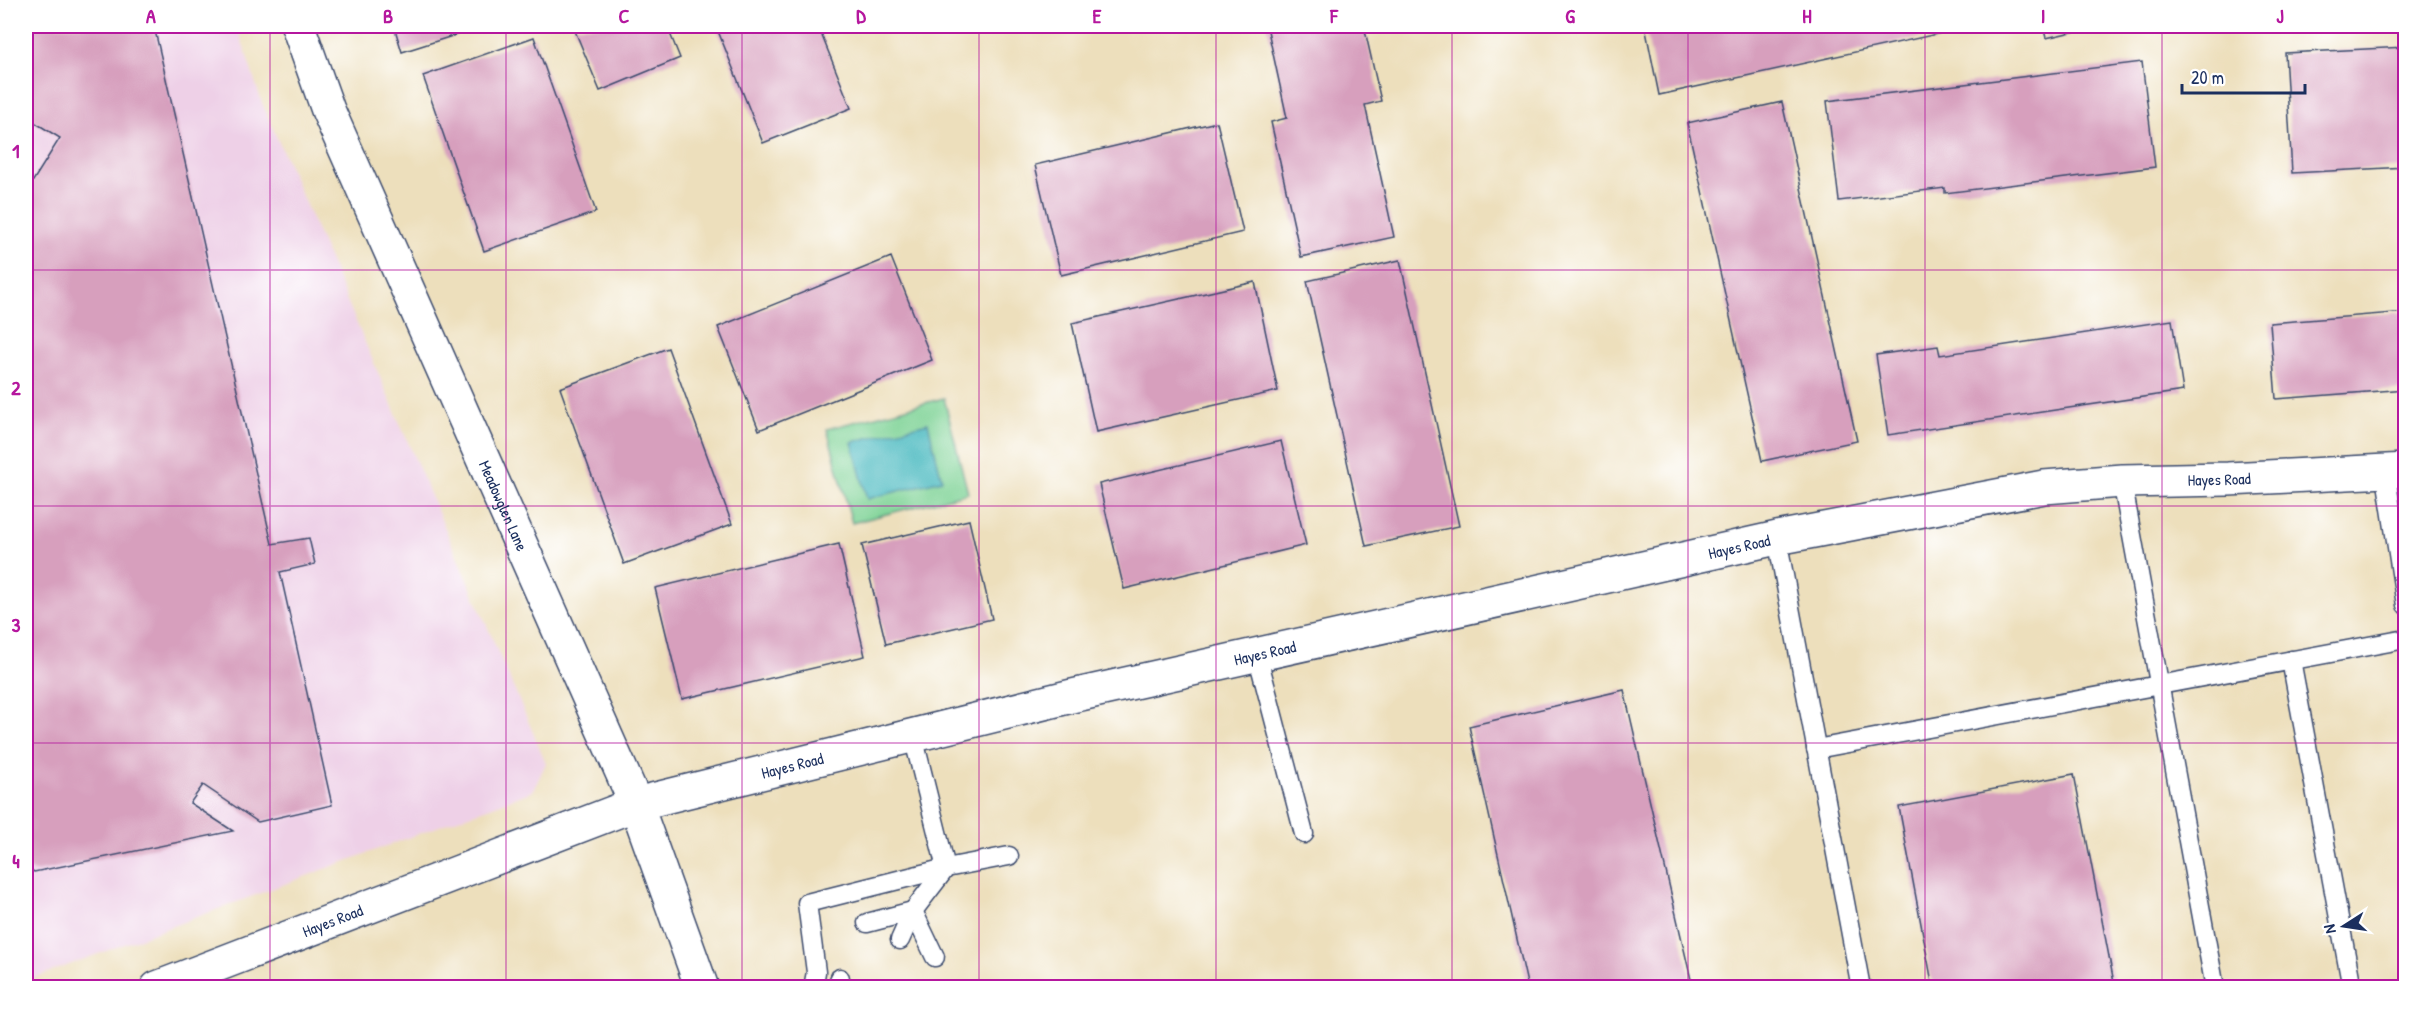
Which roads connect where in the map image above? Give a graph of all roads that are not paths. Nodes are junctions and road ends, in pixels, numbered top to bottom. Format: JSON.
{"nodes":[{"id":1,"x":298,"y":26,"type":"edge"},
{"id":2,"x":2395,"y":470,"type":"edge"},
{"id":3,"x":2122,"y":481,"type":"junction"},
{"id":4,"x":1777,"y":538,"type":"junction"},
{"id":5,"x":2406,"y":605,"type":"edge"},
{"id":6,"x":2406,"y":639,"type":"edge"},
{"id":7,"x":1257,"y":654,"type":"junction"},
{"id":8,"x":2291,"y":660,"type":"junction"},
{"id":9,"x":2158,"y":684,"type":"junction"},
{"id":10,"x":913,"y":736,"type":"junction"},
{"id":11,"x":1816,"y":749,"type":"junction"},
{"id":12,"x":636,"y":804,"type":"junction"},
{"id":13,"x":1304,"y":834,"type":"dead end"},
{"id":14,"x":1009,"y":856,"type":"dead end"},
{"id":15,"x":946,"y":868,"type":"junction"},
{"id":16,"x":913,"y":911,"type":"junction"},
{"id":17,"x":867,"y":924,"type":"dead end"},
{"id":18,"x":900,"y":940,"type":"dead end"},
{"id":19,"x":935,"y":957,"type":"dead end"},
{"id":20,"x":157,"y":987,"type":"edge"},
{"id":21,"x":702,"y":987,"type":"edge"},
{"id":22,"x":813,"y":987,"type":"edge"},
{"id":23,"x":1861,"y":987,"type":"edge"},
{"id":24,"x":2215,"y":987,"type":"edge"},
{"id":25,"x":2352,"y":987,"type":"edge"}],
"edges":[{"from":1,"to":12,"type":"street","name":"Meadowglen Lane"},
{"from":2,"to":3,"type":"street","name":"Hayes Road"},
{"from":2,"to":5,"type":"lane"},
{"from":3,"to":4,"type":"street","name":"Hayes Road"},
{"from":3,"to":9,"type":"lane"},
{"from":4,"to":7,"type":"street","name":"Hayes Road"},
{"from":4,"to":11,"type":"lane"},
{"from":6,"to":8,"type":"lane"},
{"from":7,"to":10,"type":"street","name":"Hayes Road"},
{"from":7,"to":13,"type":"lane"},
{"from":8,"to":9,"type":"lane"},
{"from":8,"to":25,"type":"lane"},
{"from":9,"to":11,"type":"lane"},
{"from":9,"to":24,"type":"lane"},
{"from":10,"to":12,"type":"street","name":"Hayes Road"},
{"from":10,"to":15,"type":"lane"},
{"from":11,"to":23,"type":"lane"},
{"from":12,"to":20,"type":"street","name":"Hayes Road"},
{"from":12,"to":21,"type":"street","name":"Meadowglen Lane"},
{"from":14,"to":15,"type":"lane"},
{"from":15,"to":16,"type":"lane"},
{"from":15,"to":22,"type":"lane"},
{"from":16,"to":17,"type":"lane"},
{"from":16,"to":18,"type":"lane"},
{"from":16,"to":19,"type":"lane"}]}
